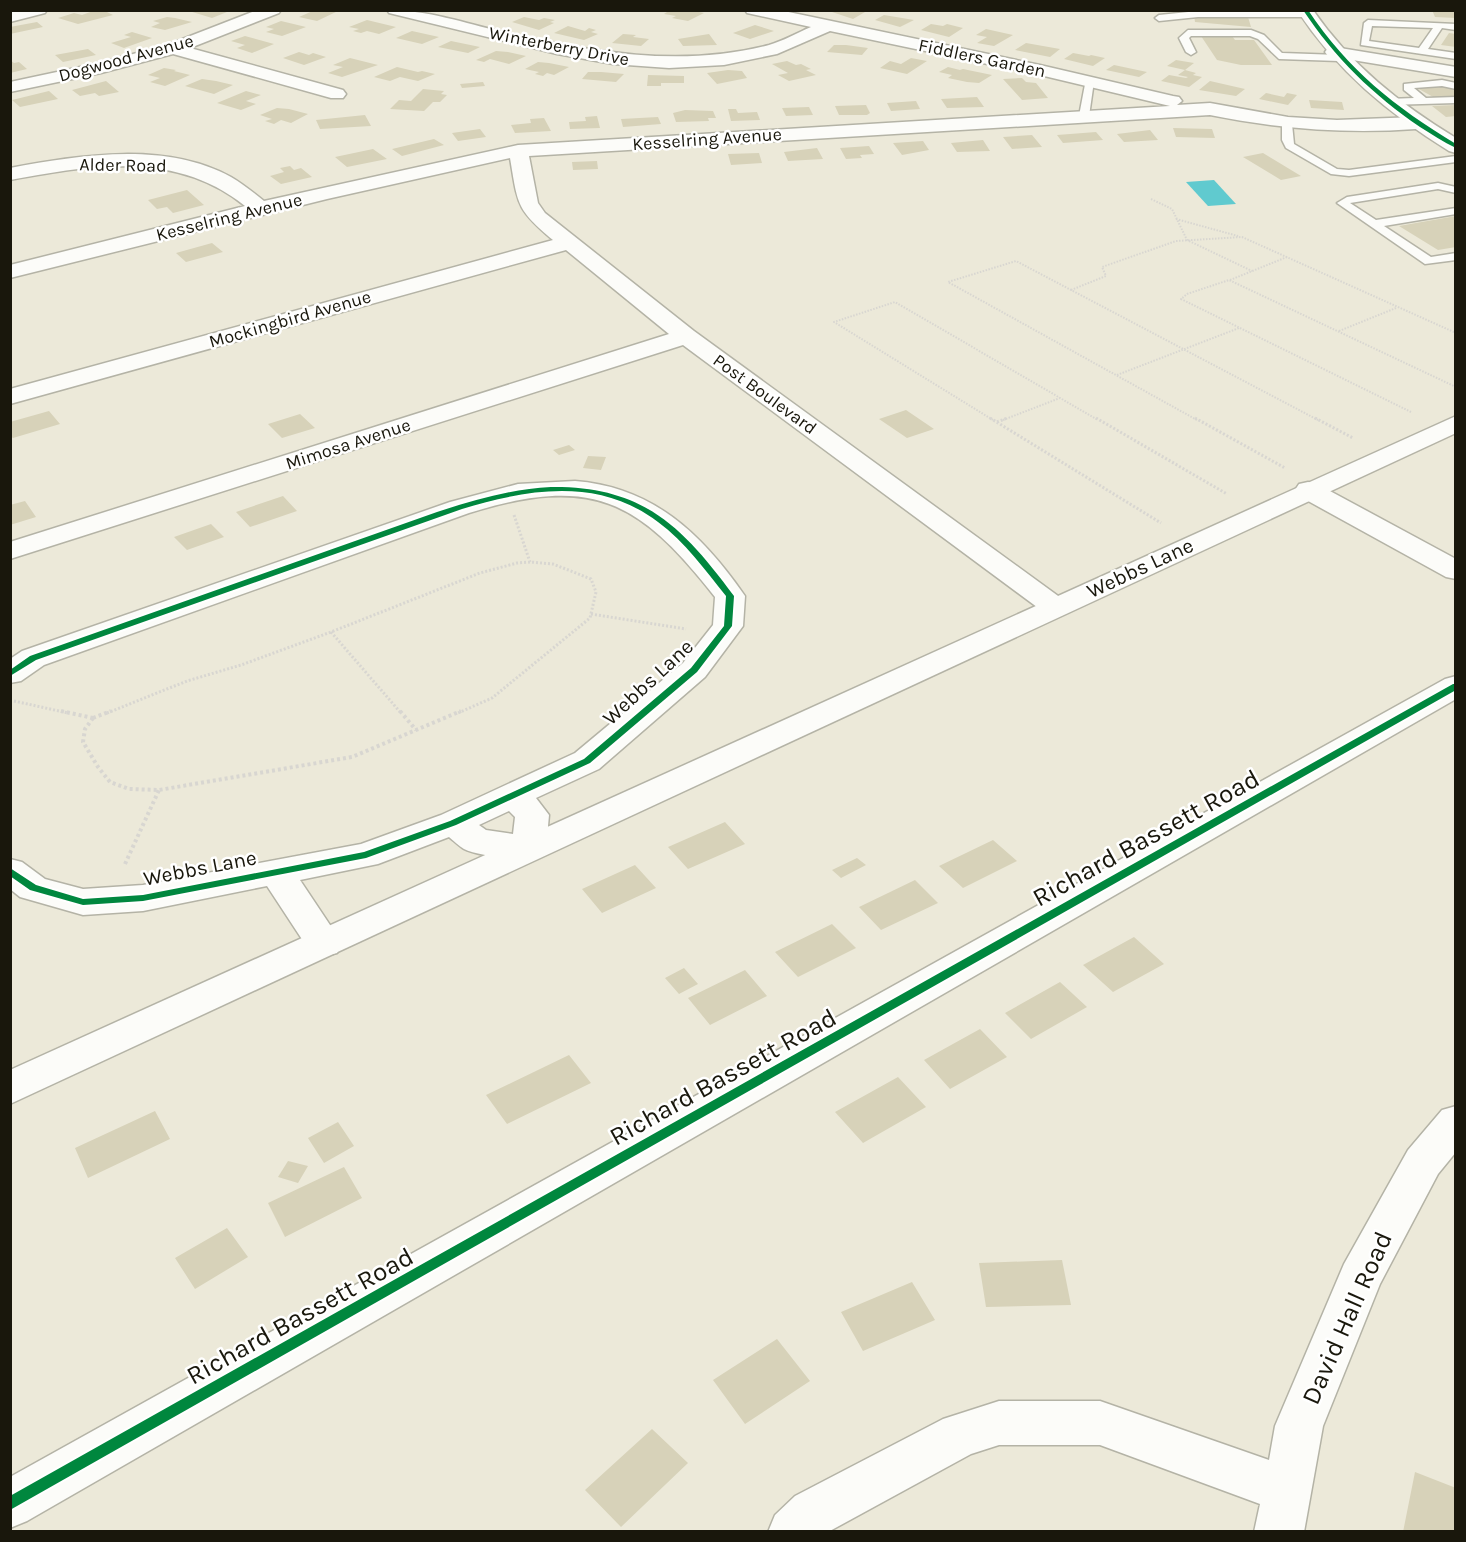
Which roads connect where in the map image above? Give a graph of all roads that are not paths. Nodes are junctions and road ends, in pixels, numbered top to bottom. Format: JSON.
{"nodes":[{"id":1,"x":39,"y":10,"type":"edge"},
{"id":2,"x":273,"y":10,"type":"edge"},
{"id":3,"x":395,"y":10,"type":"edge"},
{"id":4,"x":753,"y":10,"type":"edge"},
{"id":5,"x":1280,"y":10,"type":"edge"},
{"id":6,"x":1306,"y":12,"type":"edge"},
{"id":7,"x":10,"y":17,"type":"edge"},
{"id":8,"x":1159,"y":18,"type":"dead end"},
{"id":9,"x":827,"y":26,"type":"junction"},
{"id":10,"x":1439,"y":26,"type":"junction"},
{"id":11,"x":1455,"y":27,"type":"edge"},
{"id":12,"x":173,"y":50,"type":"junction"},
{"id":13,"x":1422,"y":51,"type":"junction"},
{"id":14,"x":1191,"y":52,"type":"dead end"},
{"id":15,"x":1337,"y":55,"type":"junction"},
{"id":16,"x":1455,"y":56,"type":"edge"},
{"id":17,"x":1455,"y":72,"type":"edge"},
{"id":18,"x":1089,"y":81,"type":"junction"},
{"id":19,"x":1455,"y":86,"type":"edge"},
{"id":20,"x":10,"y":87,"type":"edge"},
{"id":21,"x":337,"y":94,"type":"dead end"},
{"id":22,"x":1455,"y":100,"type":"edge"},
{"id":23,"x":1424,"y":101,"type":"junction"},
{"id":24,"x":1388,"y":102,"type":"junction"},
{"id":25,"x":1210,"y":109,"type":"junction"},
{"id":26,"x":1084,"y":116,"type":"junction"},
{"id":27,"x":1416,"y":123,"type":"junction"},
{"id":28,"x":1287,"y":124,"type":"junction"},
{"id":29,"x":1455,"y":147,"type":"edge"},
{"id":30,"x":518,"y":151,"type":"junction"},
{"id":31,"x":1455,"y":159,"type":"edge"},
{"id":32,"x":10,"y":174,"type":"edge"},
{"id":33,"x":1455,"y":190,"type":"edge"},
{"id":34,"x":260,"y":208,"type":"junction"},
{"id":35,"x":1455,"y":211,"type":"edge"},
{"id":36,"x":1373,"y":224,"type":"junction"},
{"id":37,"x":570,"y":242,"type":"junction"},
{"id":38,"x":1455,"y":256,"type":"edge"},
{"id":39,"x":10,"y":272,"type":"edge"},
{"id":40,"x":686,"y":336,"type":"junction"},
{"id":41,"x":10,"y":397,"type":"edge"},
{"id":42,"x":1455,"y":423,"type":"edge"},
{"id":43,"x":1297,"y":479,"type":"junction"},
{"id":44,"x":10,"y":551,"type":"edge"},
{"id":45,"x":1455,"y":571,"type":"edge"},
{"id":46,"x":1055,"y":607,"type":"junction"},
{"id":47,"x":1455,"y":686,"type":"edge"},
{"id":48,"x":12,"y":687,"type":"edge"},
{"id":49,"x":514,"y":795,"type":"junction"},
{"id":50,"x":453,"y":824,"type":"junction"},
{"id":51,"x":529,"y":848,"type":"junction"},
{"id":52,"x":10,"y":871,"type":"edge"},
{"id":53,"x":276,"y":872,"type":"junction"},
{"id":54,"x":324,"y":943,"type":"junction"},
{"id":55,"x":10,"y":1088,"type":"edge"},
{"id":56,"x":1455,"y":1122,"type":"edge"},
{"id":57,"x":10,"y":1504,"type":"edge"},
{"id":58,"x":1282,"y":1510,"type":"edge"},
{"id":59,"x":793,"y":1532,"type":"edge"}],
"edges":[{"from":1,"to":7,"type":"street"},
{"from":2,"to":12,"type":"street","name":"Dogwood Avenue"},
{"from":3,"to":9,"type":"street","name":"Winterberry Drive"},
{"from":4,"to":9,"type":"street","name":"Fiddlers Garden"},
{"from":5,"to":6,"type":"lane"},
{"from":6,"to":8,"type":"lane"},
{"from":6,"to":15,"type":"street"},
{"from":9,"to":18,"type":"street","name":"Fiddlers Garden"},
{"from":10,"to":11,"type":"lane"},
{"from":10,"to":13,"type":"lane"},
{"from":10,"to":13,"type":"lane"},
{"from":12,"to":20,"type":"street","name":"Dogwood Avenue"},
{"from":12,"to":21,"type":"street"},
{"from":13,"to":16,"type":"lane"},
{"from":14,"to":15,"type":"lane"},
{"from":15,"to":17,"type":"street"},
{"from":15,"to":24,"type":"street"},
{"from":18,"to":25,"type":"street","name":"Fiddlers Garden"},
{"from":18,"to":26,"type":"lane"},
{"from":19,"to":23,"type":"lane"},
{"from":22,"to":23,"type":"lane"},
{"from":23,"to":24,"type":"lane"},
{"from":24,"to":27,"type":"street"},
{"from":25,"to":26,"type":"street","name":"Kesselring Avenue"},
{"from":25,"to":28,"type":"street","name":"Kesselring Avenue"},
{"from":26,"to":30,"type":"street","name":"Kesselring Avenue"},
{"from":27,"to":28,"type":"street","name":"Kesselring Avenue"},
{"from":27,"to":29,"type":"street"},
{"from":28,"to":31,"type":"lane"},
{"from":30,"to":34,"type":"street","name":"Kesselring Avenue"},
{"from":30,"to":37,"type":"street","name":"Post Boulevard"},
{"from":32,"to":34,"type":"street","name":"Alder Road"},
{"from":33,"to":36,"type":"lane"},
{"from":34,"to":39,"type":"street","name":"Kesselring Avenue"},
{"from":35,"to":36,"type":"lane"},
{"from":36,"to":38,"type":"lane"},
{"from":37,"to":40,"type":"street","name":"Post Boulevard"},
{"from":37,"to":41,"type":"street","name":"Mockingbird Avenue"},
{"from":40,"to":44,"type":"street","name":"Mimosa Avenue"},
{"from":40,"to":46,"type":"street","name":"Post Boulevard"},
{"from":42,"to":43,"type":"street","name":"Webbs Lane"},
{"from":43,"to":45,"type":"street"},
{"from":43,"to":46,"type":"street","name":"Webbs Lane"},
{"from":46,"to":51,"type":"street","name":"Webbs Lane"},
{"from":47,"to":57,"type":"street","name":"Richard Bassett Road"},
{"from":48,"to":49,"type":"street","name":"Webbs Lane"},
{"from":49,"to":50,"type":"street","name":"Webbs Lane"},
{"from":49,"to":51,"type":"street"},
{"from":50,"to":51,"type":"street"},
{"from":50,"to":53,"type":"street","name":"Webbs Lane"},
{"from":51,"to":54,"type":"street","name":"Webbs Lane"},
{"from":52,"to":53,"type":"street","name":"Webbs Lane"},
{"from":53,"to":54,"type":"street"},
{"from":54,"to":55,"type":"street","name":"Webbs Lane"},
{"from":56,"to":58,"type":"street","name":"David Hall Road"},
{"from":58,"to":59,"type":"street"}]}
